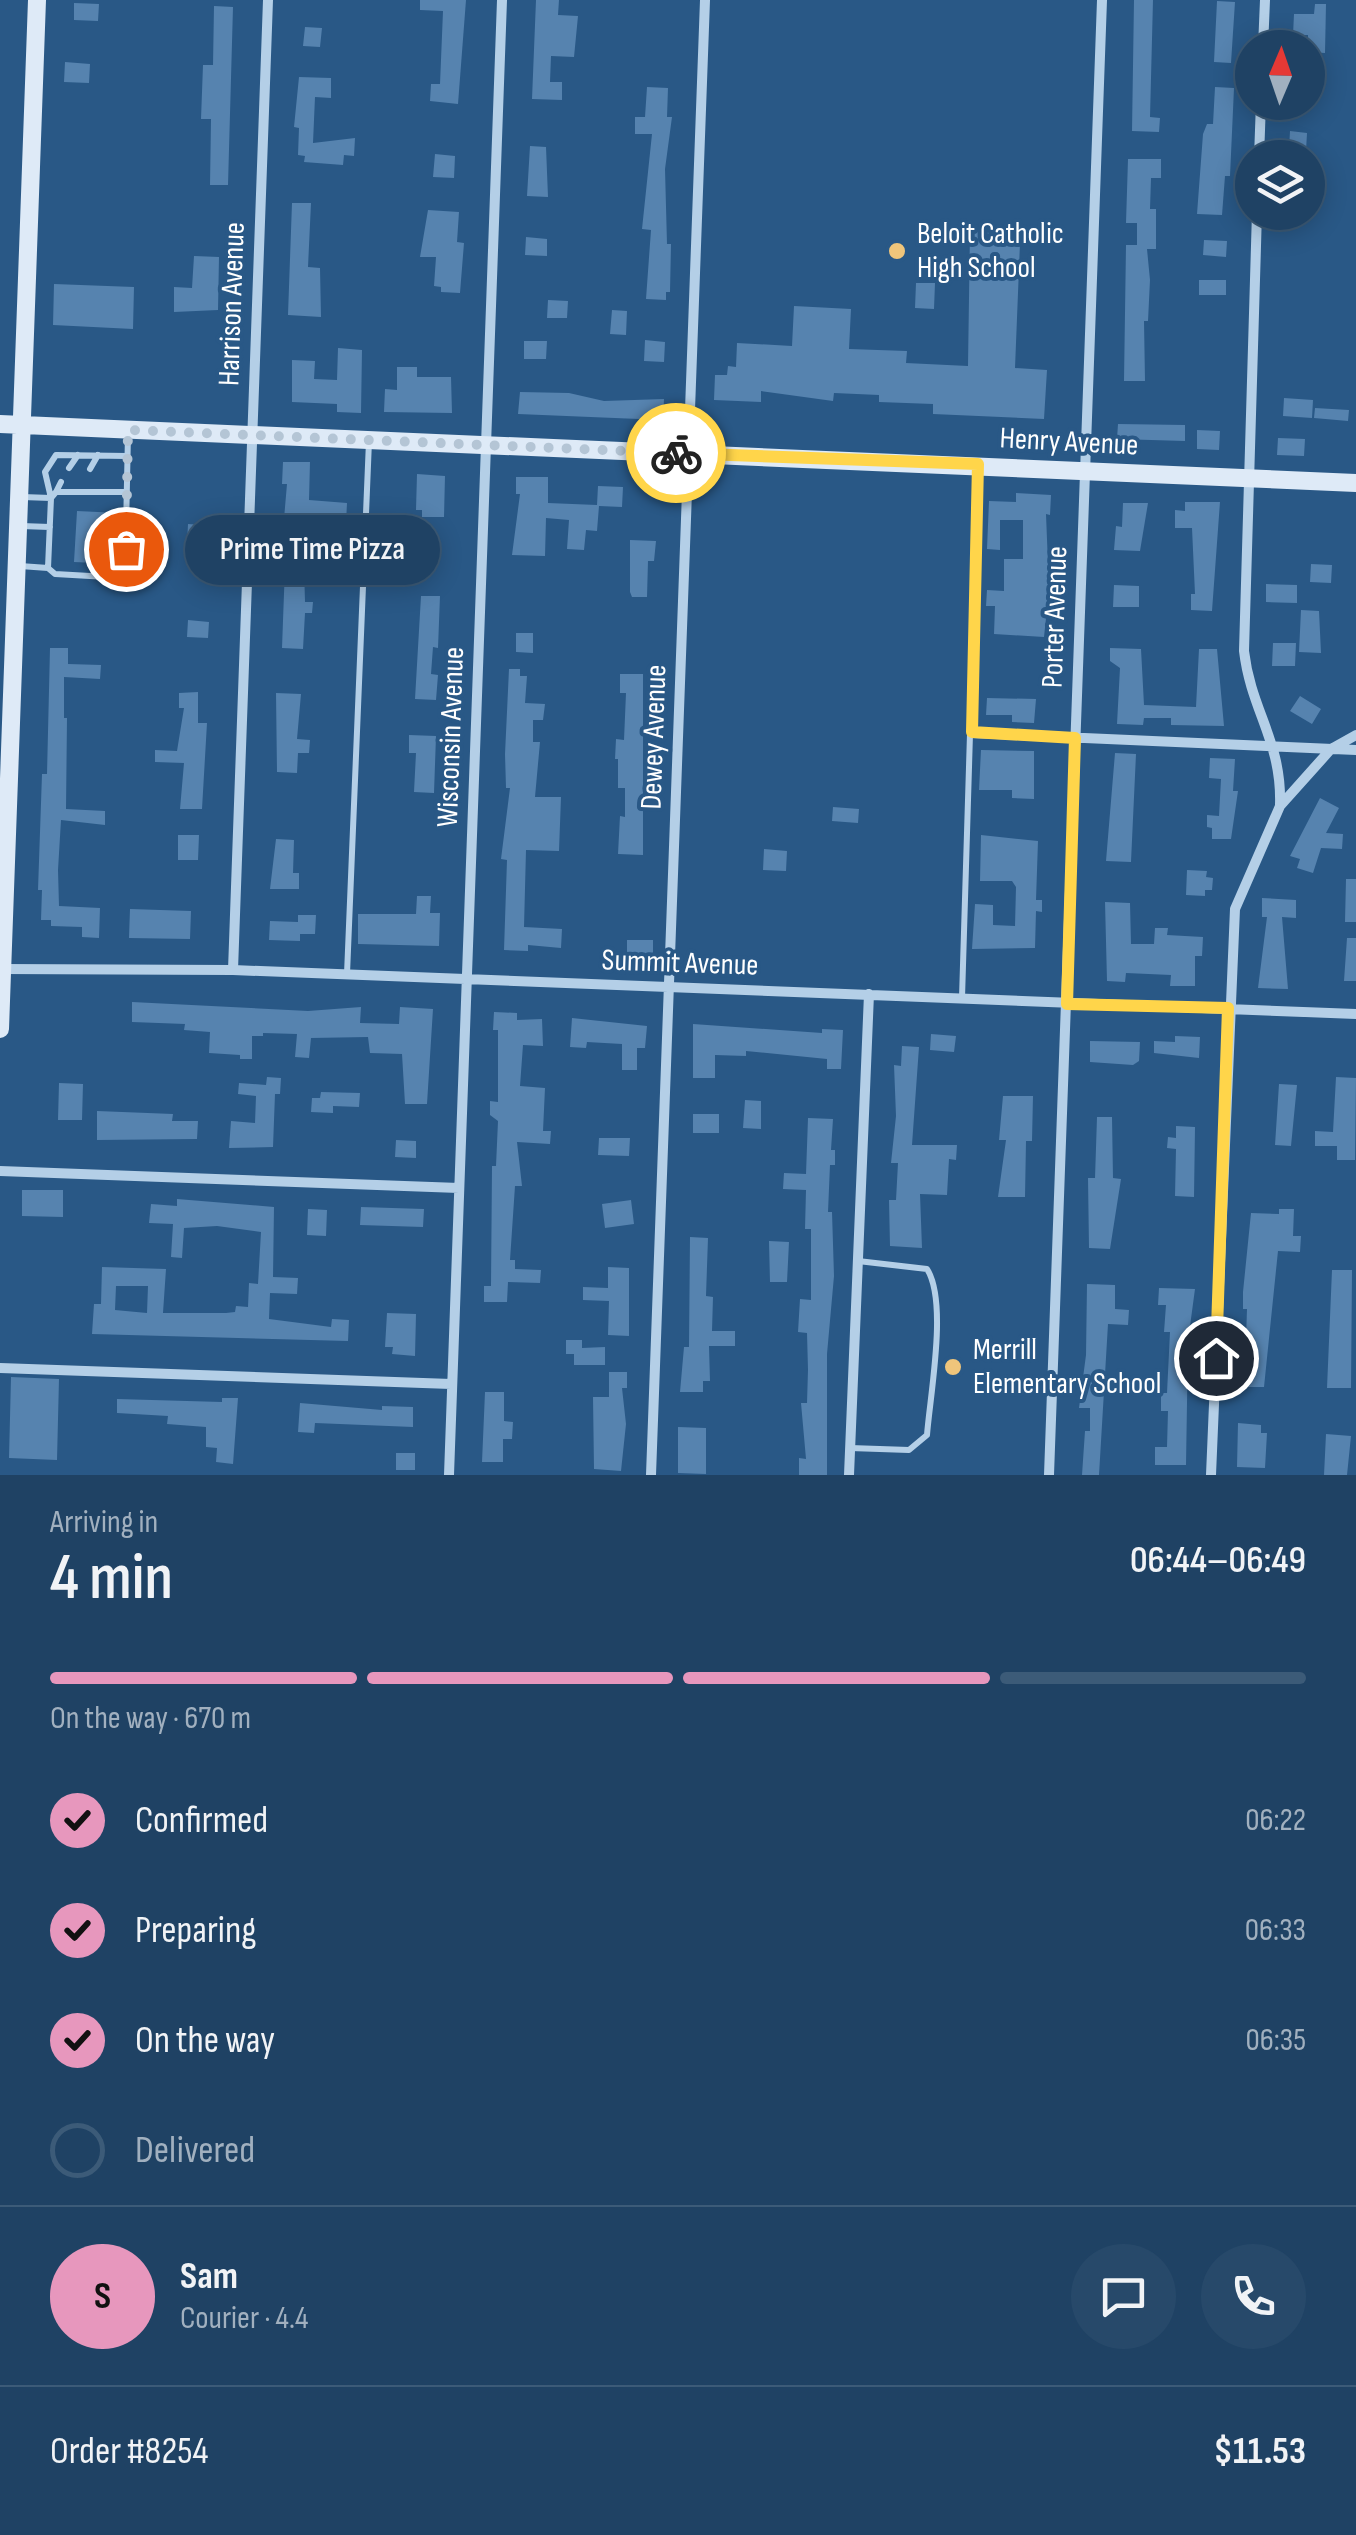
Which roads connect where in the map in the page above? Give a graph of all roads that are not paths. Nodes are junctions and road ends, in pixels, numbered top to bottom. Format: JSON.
{"nodes":[{"id":1,"x":37,"y":0,"type":"edge"},
{"id":2,"x":268,"y":0,"type":"edge"},
{"id":3,"x":502,"y":0,"type":"edge"},
{"id":4,"x":704,"y":0,"type":"edge"},
{"id":5,"x":1102,"y":0,"type":"edge"},
{"id":6,"x":1265,"y":0,"type":"edge"},
{"id":7,"x":1264,"y":30,"type":"edge"},
{"id":8,"x":1256,"y":230,"type":"edge"},
{"id":9,"x":0,"y":424,"type":"edge"},
{"id":10,"x":24,"y":425,"type":"junction"},
{"id":11,"x":128,"y":430,"type":"junction"},
{"id":12,"x":252,"y":435,"type":"junction"},
{"id":13,"x":369,"y":440,"type":"junction"},
{"id":14,"x":486,"y":446,"type":"junction"},
{"id":15,"x":688,"y":454,"type":"junction"},
{"id":16,"x":78,"y":455,"type":"junction"},
{"id":17,"x":98,"y":456,"type":"junction"},
{"id":18,"x":128,"y":456,"type":"junction"},
{"id":19,"x":978,"y":464,"type":"junction"},
{"id":20,"x":69,"y":468,"type":"dead end"},
{"id":21,"x":90,"y":468,"type":"dead end"},
{"id":22,"x":1086,"y":470,"type":"junction"},
{"id":23,"x":1246,"y":478,"type":"junction"},
{"id":24,"x":61,"y":482,"type":"dead end"},
{"id":25,"x":82,"y":482,"type":"dead end"},
{"id":26,"x":1356,"y":483,"type":"edge"},
{"id":27,"x":76,"y":492,"type":"junction"},
{"id":28,"x":127,"y":492,"type":"junction"},
{"id":29,"x":54,"y":495,"type":"junction"},
{"id":30,"x":21,"y":497,"type":"junction"},
{"id":31,"x":20,"y":526,"type":"junction"},
{"id":32,"x":50,"y":527,"type":"junction"},
{"id":33,"x":18,"y":566,"type":"junction"},
{"id":34,"x":48,"y":568,"type":"junction"},
{"id":35,"x":6,"y":722,"type":"edge"},
{"id":36,"x":972,"y":732,"type":"junction"},
{"id":37,"x":1356,"y":735,"type":"edge"},
{"id":38,"x":1075,"y":738,"type":"junction"},
{"id":39,"x":1274,"y":744,"type":"junction"},
{"id":40,"x":1331,"y":749,"type":"junction"},
{"id":41,"x":1356,"y":750,"type":"edge"},
{"id":42,"x":1280,"y":806,"type":"junction"},
{"id":43,"x":4,"y":812,"type":"edge"},
{"id":44,"x":1,"y":969,"type":"edge"},
{"id":45,"x":234,"y":970,"type":"junction"},
{"id":46,"x":347,"y":974,"type":"junction"},
{"id":47,"x":468,"y":979,"type":"junction"},
{"id":48,"x":671,"y":988,"type":"junction"},
{"id":49,"x":869,"y":994,"type":"junction"},
{"id":50,"x":962,"y":998,"type":"junction"},
{"id":51,"x":1067,"y":1004,"type":"junction"},
{"id":52,"x":1228,"y":1008,"type":"junction"},
{"id":53,"x":1356,"y":1014,"type":"edge"},
{"id":54,"x":0,"y":1029,"type":"edge"},
{"id":55,"x":0,"y":1170,"type":"edge"},
{"id":56,"x":460,"y":1188,"type":"junction"},
{"id":57,"x":858,"y":1261,"type":"junction"},
{"id":58,"x":0,"y":1368,"type":"edge"},
{"id":59,"x":451,"y":1384,"type":"junction"},
{"id":60,"x":850,"y":1448,"type":"junction"},
{"id":61,"x":448,"y":1475,"type":"edge"},
{"id":62,"x":651,"y":1475,"type":"edge"},
{"id":63,"x":849,"y":1475,"type":"edge"},
{"id":64,"x":1049,"y":1475,"type":"edge"},
{"id":65,"x":1212,"y":1475,"type":"edge"}],
"edges":[{"from":1,"to":10,"type":"street"},
{"from":2,"to":12,"type":"street","name":"Harrison Avenue"},
{"from":3,"to":14,"type":"street","name":"Wisconsin Avenue"},
{"from":4,"to":15,"type":"street","name":"Dewey Avenue"},
{"from":5,"to":22,"type":"street","name":"Porter Avenue"},
{"from":6,"to":7,"type":"street"},
{"from":8,"to":23,"type":"street"},
{"from":9,"to":10,"type":"street","name":"Henry Avenue"},
{"from":10,"to":11,"type":"street","name":"Henry Avenue"},
{"from":10,"to":30,"type":"street"},
{"from":11,"to":12,"type":"street","name":"Henry Avenue"},
{"from":11,"to":18,"type":"lane"},
{"from":12,"to":13,"type":"street","name":"Henry Avenue"},
{"from":12,"to":45,"type":"street","name":"Harrison Avenue"},
{"from":13,"to":14,"type":"street","name":"Henry Avenue"},
{"from":13,"to":46,"type":"lane"},
{"from":14,"to":15,"type":"street","name":"Henry Avenue"},
{"from":14,"to":47,"type":"street","name":"Wisconsin Avenue"},
{"from":15,"to":19,"type":"street","name":"Henry Avenue"},
{"from":15,"to":48,"type":"street","name":"Dewey Avenue"},
{"from":16,"to":17,"type":"lane"},
{"from":16,"to":20,"type":"lane"},
{"from":16,"to":29,"type":"lane"},
{"from":17,"to":18,"type":"lane"},
{"from":17,"to":21,"type":"lane"},
{"from":18,"to":28,"type":"lane"},
{"from":19,"to":22,"type":"street","name":"Henry Avenue"},
{"from":19,"to":36,"type":"lane"},
{"from":22,"to":23,"type":"street","name":"Henry Avenue"},
{"from":22,"to":38,"type":"street","name":"Porter Avenue"},
{"from":23,"to":26,"type":"street","name":"Henry Avenue"},
{"from":23,"to":39,"type":"street"},
{"from":24,"to":29,"type":"lane"},
{"from":25,"to":27,"type":"lane"},
{"from":27,"to":28,"type":"lane"},
{"from":27,"to":29,"type":"lane"},
{"from":28,"to":34,"type":"lane"},
{"from":29,"to":30,"type":"lane"},
{"from":29,"to":32,"type":"lane"},
{"from":30,"to":31,"type":"street"},
{"from":31,"to":32,"type":"lane"},
{"from":31,"to":33,"type":"street"},
{"from":32,"to":34,"type":"lane"},
{"from":33,"to":34,"type":"lane"},
{"from":33,"to":35,"type":"street"},
{"from":35,"to":43,"type":"street"},
{"from":36,"to":38,"type":"street"},
{"from":36,"to":50,"type":"lane"},
{"from":37,"to":40,"type":"street"},
{"from":38,"to":39,"type":"street"},
{"from":38,"to":51,"type":"street","name":"Porter Avenue"},
{"from":39,"to":40,"type":"street"},
{"from":39,"to":42,"type":"street"},
{"from":40,"to":41,"type":"street"},
{"from":40,"to":42,"type":"street"},
{"from":42,"to":52,"type":"street"},
{"from":43,"to":44,"type":"street"},
{"from":44,"to":45,"type":"street","name":"Summit Avenue"},
{"from":44,"to":54,"type":"street"},
{"from":45,"to":46,"type":"street","name":"Summit Avenue"},
{"from":46,"to":47,"type":"street","name":"Summit Avenue"},
{"from":47,"to":48,"type":"street","name":"Summit Avenue"},
{"from":47,"to":56,"type":"street","name":"Wisconsin Avenue"},
{"from":48,"to":49,"type":"street","name":"Summit Avenue"},
{"from":48,"to":62,"type":"street","name":"Dewey Avenue"},
{"from":49,"to":50,"type":"street","name":"Summit Avenue"},
{"from":49,"to":57,"type":"street"},
{"from":50,"to":51,"type":"street","name":"Summit Avenue"},
{"from":51,"to":52,"type":"street","name":"Summit Avenue"},
{"from":51,"to":64,"type":"street","name":"Porter Avenue"},
{"from":52,"to":53,"type":"street","name":"Summit Avenue"},
{"from":52,"to":65,"type":"street"},
{"from":55,"to":56,"type":"street"},
{"from":56,"to":59,"type":"street","name":"Wisconsin Avenue"},
{"from":57,"to":60,"type":"street"},
{"from":57,"to":60,"type":"lane"},
{"from":58,"to":59,"type":"street"},
{"from":59,"to":61,"type":"street","name":"Wisconsin Avenue"},
{"from":60,"to":63,"type":"street"}]}
